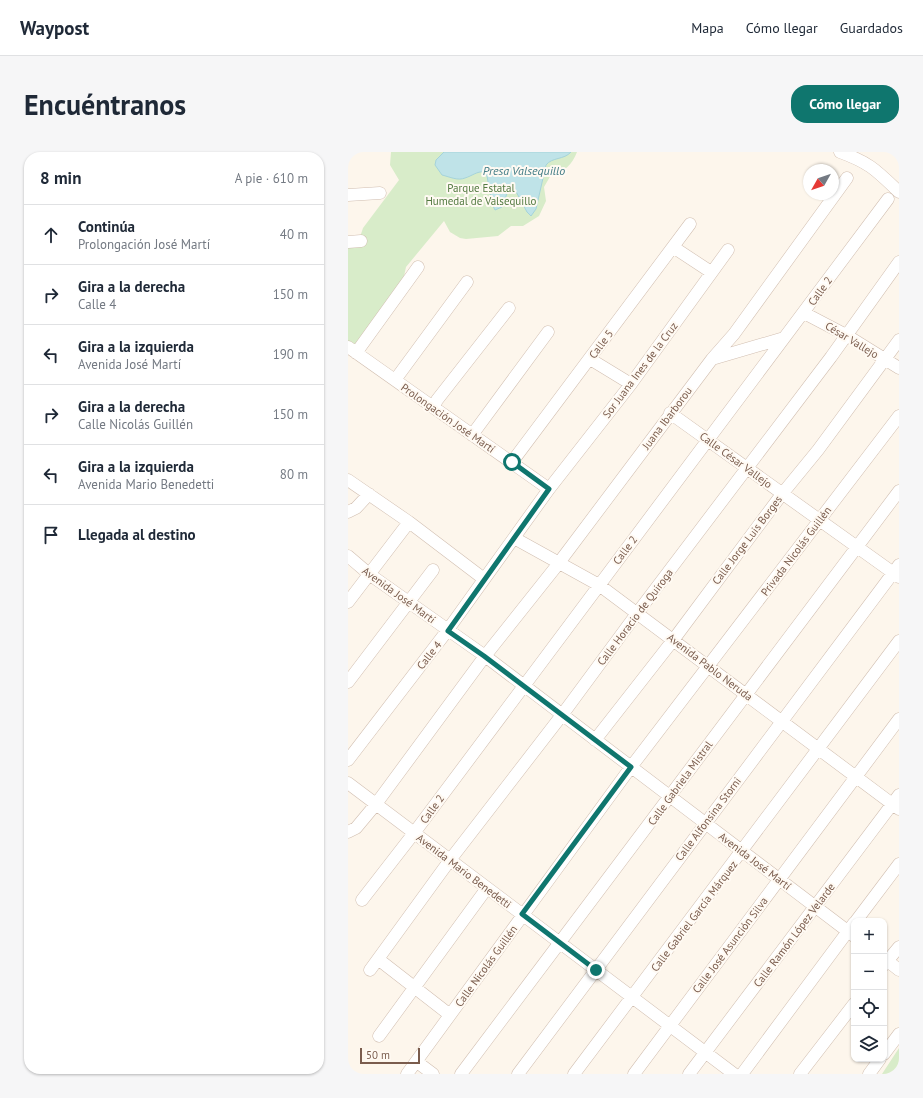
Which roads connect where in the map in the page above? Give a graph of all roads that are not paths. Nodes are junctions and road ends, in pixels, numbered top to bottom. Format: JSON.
{"nodes":[{"id":1,"x":840,"y":152,"type":"edge"},
{"id":2,"x":848,"y":178,"type":"dead end"},
{"id":3,"x":899,"y":192,"type":"edge"},
{"id":4,"x":380,"y":193,"type":"dead end"},
{"id":5,"x":348,"y":195,"type":"edge"},
{"id":6,"x":888,"y":199,"type":"dead end"},
{"id":7,"x":690,"y":224,"type":"dead end"},
{"id":8,"x":361,"y":241,"type":"dead end"},
{"id":9,"x":348,"y":242,"type":"edge"},
{"id":10,"x":673,"y":247,"type":"junction"},
{"id":11,"x":728,"y":250,"type":"dead end"},
{"id":12,"x":899,"y":262,"type":"edge"},
{"id":13,"x":418,"y":267,"type":"dead end"},
{"id":14,"x":711,"y":272,"type":"junction"},
{"id":15,"x":467,"y":282,"type":"dead end"},
{"id":16,"x":508,"y":308,"type":"dead end"},
{"id":17,"x":804,"y":313,"type":"junction"},
{"id":18,"x":548,"y":332,"type":"dead end"},
{"id":19,"x":734,"y":334,"type":"junction"},
{"id":20,"x":846,"y":335,"type":"junction"},
{"id":21,"x":784,"y":338,"type":"junction"},
{"id":22,"x":899,"y":340,"type":"edge"},
{"id":23,"x":352,"y":350,"type":"edge"},
{"id":24,"x":748,"y":350,"type":"junction"},
{"id":25,"x":590,"y":359,"type":"junction"},
{"id":26,"x":712,"y":359,"type":"junction"},
{"id":27,"x":884,"y":360,"type":"junction"},
{"id":28,"x":899,"y":368,"type":"edge"},
{"id":29,"x":395,"y":380,"type":"junction"},
{"id":30,"x":631,"y":384,"type":"junction"},
{"id":31,"x":434,"y":407,"type":"junction"},
{"id":32,"x":670,"y":413,"type":"junction"},
{"id":33,"x":899,"y":416,"type":"edge"},
{"id":34,"x":472,"y":435,"type":"junction"},
{"id":35,"x":708,"y":440,"type":"junction"},
{"id":36,"x":512,"y":462,"type":"junction"},
{"id":37,"x":747,"y":468,"type":"junction"},
{"id":38,"x":348,"y":480,"type":"edge"},
{"id":39,"x":549,"y":489,"type":"junction"},
{"id":40,"x":899,"y":491,"type":"edge"},
{"id":41,"x":369,"y":494,"type":"junction"},
{"id":42,"x":782,"y":494,"type":"junction"},
{"id":43,"x":348,"y":512,"type":"edge"},
{"id":44,"x":819,"y":520,"type":"junction"},
{"id":45,"x":409,"y":522,"type":"junction"},
{"id":46,"x":514,"y":538,"type":"junction"},
{"id":47,"x":857,"y":546,"type":"junction"},
{"id":48,"x":348,"y":556,"type":"edge"},
{"id":49,"x":558,"y":562,"type":"junction"},
{"id":50,"x":433,"y":570,"type":"dead end"},
{"id":51,"x":897,"y":572,"type":"edge"},
{"id":52,"x":369,"y":574,"type":"junction"},
{"id":53,"x":484,"y":579,"type":"junction"},
{"id":54,"x":599,"y":585,"type":"junction"},
{"id":55,"x":348,"y":602,"type":"edge"},
{"id":56,"x":409,"y":602,"type":"junction"},
{"id":57,"x":638,"y":612,"type":"junction"},
{"id":58,"x":448,"y":631,"type":"junction"},
{"id":59,"x":674,"y":639,"type":"junction"},
{"id":60,"x":899,"y":641,"type":"edge"},
{"id":61,"x":484,"y":656,"type":"junction"},
{"id":62,"x":710,"y":666,"type":"junction"},
{"id":63,"x":348,"y":682,"type":"edge"},
{"id":64,"x":523,"y":685,"type":"junction"},
{"id":65,"x":745,"y":694,"type":"junction"},
{"id":66,"x":562,"y":715,"type":"junction"},
{"id":67,"x":899,"y":719,"type":"edge"},
{"id":68,"x":781,"y":722,"type":"junction"},
{"id":69,"x":595,"y":740,"type":"junction"},
{"id":70,"x":819,"y":747,"type":"junction"},
{"id":71,"x":348,"y":760,"type":"edge"},
{"id":72,"x":631,"y":767,"type":"junction"},
{"id":73,"x":857,"y":776,"type":"junction"},
{"id":74,"x":348,"y":783,"type":"edge"},
{"id":75,"x":670,"y":797,"type":"junction"},
{"id":76,"x":897,"y":803,"type":"edge"},
{"id":77,"x":376,"y":804,"type":"junction"},
{"id":78,"x":705,"y":823,"type":"junction"},
{"id":79,"x":348,"y":832,"type":"edge"},
{"id":80,"x":414,"y":833,"type":"junction"},
{"id":81,"x":742,"y":851,"type":"junction"},
{"id":82,"x":450,"y":860,"type":"junction"},
{"id":83,"x":899,"y":864,"type":"edge"},
{"id":84,"x":779,"y":879,"type":"junction"},
{"id":85,"x":487,"y":888,"type":"junction"},
{"id":86,"x":362,"y":900,"type":"dead end"},
{"id":87,"x":816,"y":907,"type":"junction"},
{"id":88,"x":522,"y":914,"type":"junction"},
{"id":89,"x":860,"y":918,"type":"edge"},
{"id":90,"x":851,"y":927,"type":"edge"},
{"id":91,"x":851,"y":931,"type":"edge"},
{"id":92,"x":560,"y":943,"type":"junction"},
{"id":93,"x":899,"y":946,"type":"edge"},
{"id":94,"x":378,"y":959,"type":"junction"},
{"id":95,"x":887,"y":960,"type":"edge"},
{"id":96,"x":887,"y":963,"type":"edge"},
{"id":97,"x":370,"y":970,"type":"dead end"},
{"id":98,"x":596,"y":970,"type":"junction"},
{"id":99,"x":899,"y":970,"type":"edge"},
{"id":100,"x":415,"y":988,"type":"junction"},
{"id":101,"x":633,"y":998,"type":"junction"},
{"id":102,"x":851,"y":1008,"type":"edge"},
{"id":103,"x":450,"y":1015,"type":"junction"},
{"id":104,"x":670,"y":1026,"type":"junction"},
{"id":105,"x":899,"y":1034,"type":"edge"},
{"id":106,"x":379,"y":1036,"type":"dead end"},
{"id":107,"x":887,"y":1050,"type":"edge"},
{"id":108,"x":706,"y":1053,"type":"junction"},
{"id":109,"x":417,"y":1062,"type":"junction"},
{"id":110,"x":878,"y":1062,"type":"edge"},
{"id":111,"x":406,"y":1074,"type":"edge"},
{"id":112,"x":433,"y":1074,"type":"edge"},
{"id":113,"x":461,"y":1074,"type":"edge"},
{"id":114,"x":518,"y":1074,"type":"edge"},
{"id":115,"x":574,"y":1074,"type":"edge"},
{"id":116,"x":634,"y":1074,"type":"edge"},
{"id":117,"x":690,"y":1074,"type":"edge"},
{"id":118,"x":734,"y":1074,"type":"edge"},
{"id":119,"x":742,"y":1074,"type":"edge"},
{"id":120,"x":800,"y":1074,"type":"edge"},
{"id":121,"x":869,"y":1074,"type":"edge"}],
"edges":[{"from":1,"to":3,"type":"street"},
{"from":2,"to":19,"type":"street","name":"Juana Ibarborou"},
{"from":4,"to":5,"type":"street"},
{"from":6,"to":17,"type":"street","name":"Calle 2"},
{"from":7,"to":10,"type":"street","name":"Calle 5"},
{"from":8,"to":9,"type":"street"},
{"from":10,"to":14,"type":"street"},
{"from":10,"to":25,"type":"street","name":"Calle 5"},
{"from":11,"to":14,"type":"street","name":"Sor Juana Ines de la Cruz"},
{"from":12,"to":20,"type":"street","name":"Calle Horacio de Quiroga"},
{"from":13,"to":23,"type":"street"},
{"from":14,"to":30,"type":"street","name":"Sor Juana Ines de la Cruz"},
{"from":15,"to":29,"type":"street"},
{"from":16,"to":31,"type":"street"},
{"from":17,"to":20,"type":"street","name":"César Vallejo"},
{"from":17,"to":21,"type":"street","name":"Calle 2"},
{"from":18,"to":34,"type":"street"},
{"from":19,"to":24,"type":"street"},
{"from":19,"to":26,"type":"street","name":"Juana Ibarborou"},
{"from":20,"to":27,"type":"street","name":"César Vallejo"},
{"from":20,"to":37,"type":"street","name":"Calle Horacio de Quiroga"},
{"from":21,"to":24,"type":"street"},
{"from":21,"to":35,"type":"street","name":"Calle 2"},
{"from":22,"to":27,"type":"street","name":"Calle Jorge Luis Borges"},
{"from":23,"to":29,"type":"street","name":"Prolongación José Martí"},
{"from":24,"to":26,"type":"street"},
{"from":25,"to":30,"type":"street"},
{"from":25,"to":36,"type":"street","name":"Calle 5"},
{"from":26,"to":32,"type":"street","name":"Juana Ibarborou"},
{"from":27,"to":28,"type":"street","name":"César Vallejo"},
{"from":27,"to":42,"type":"street","name":"Calle Jorge Luis Borges"},
{"from":29,"to":31,"type":"street","name":"Prolongación José Martí"},
{"from":30,"to":39,"type":"street","name":"Sor Juana Ines de la Cruz"},
{"from":31,"to":34,"type":"street","name":"Prolongación José Martí"},
{"from":32,"to":35,"type":"street","name":"Calle César Vallejo"},
{"from":32,"to":49,"type":"street","name":"Juana Ibarborou"},
{"from":33,"to":44,"type":"street","name":"Privada Nicolás Guillén"},
{"from":34,"to":36,"type":"street","name":"Prolongación José Martí"},
{"from":35,"to":37,"type":"street","name":"Calle César Vallejo"},
{"from":35,"to":54,"type":"street","name":"Calle 2"},
{"from":36,"to":39,"type":"street","name":"Prolongación José Martí"},
{"from":37,"to":42,"type":"street","name":"Calle César Vallejo"},
{"from":37,"to":57,"type":"street","name":"Calle Horacio de Quiroga"},
{"from":38,"to":41,"type":"street"},
{"from":39,"to":46,"type":"street","name":"Calle 4"},
{"from":40,"to":47,"type":"street","name":"Calle Gabriela Mistral"},
{"from":41,"to":43,"type":"street"},
{"from":41,"to":45,"type":"street"},
{"from":42,"to":44,"type":"street","name":"Calle César Vallejo"},
{"from":42,"to":59,"type":"street","name":"Calle Jorge Luis Borges"},
{"from":44,"to":47,"type":"street","name":"Calle César Vallejo"},
{"from":44,"to":62,"type":"street","name":"Privada Nicolás Guillén"},
{"from":45,"to":52,"type":"street"},
{"from":45,"to":53,"type":"street"},
{"from":46,"to":49,"type":"street","name":"Avenida Pablo Neruda"},
{"from":46,"to":53,"type":"street","name":"Calle 4"},
{"from":47,"to":51,"type":"street","name":"Calle César Vallejo"},
{"from":47,"to":65,"type":"street","name":"Calle Gabriela Mistral"},
{"from":48,"to":52,"type":"street","name":"Avenida José Martí"},
{"from":49,"to":54,"type":"street","name":"Avenida Pablo Neruda"},
{"from":49,"to":61,"type":"street","name":"Juana Ibarborou"},
{"from":50,"to":56,"type":"street"},
{"from":51,"to":68,"type":"street","name":"Calle Alfonsina Storni"},
{"from":52,"to":55,"type":"street"},
{"from":52,"to":56,"type":"street","name":"Avenida José Martí"},
{"from":53,"to":58,"type":"street","name":"Calle 4"},
{"from":54,"to":57,"type":"street","name":"Avenida Pablo Neruda"},
{"from":54,"to":64,"type":"street","name":"Calle 2"},
{"from":56,"to":58,"type":"street","name":"Avenida José Martí"},
{"from":56,"to":63,"type":"street"},
{"from":57,"to":59,"type":"street","name":"Avenida Pablo Neruda"},
{"from":57,"to":66,"type":"street","name":"Calle Horacio de Quiroga"},
{"from":58,"to":61,"type":"street","name":"Avenida José Martí"},
{"from":58,"to":71,"type":"street","name":"Calle 4"},
{"from":59,"to":62,"type":"street","name":"Avenida Pablo Neruda"},
{"from":59,"to":69,"type":"street","name":"Calle Jorge Luis Borges"},
{"from":60,"to":70,"type":"street","name":"Calle Gabriel García Márquez"},
{"from":61,"to":64,"type":"street","name":"Avenida José Martí"},
{"from":61,"to":77,"type":"street","name":"Juana Ibarborou"},
{"from":62,"to":65,"type":"street","name":"Avenida Pablo Neruda"},
{"from":62,"to":72,"type":"street","name":"Calle Nicolás Guillén"},
{"from":64,"to":66,"type":"street","name":"Avenida José Martí"},
{"from":64,"to":80,"type":"street","name":"Calle 2"},
{"from":65,"to":68,"type":"street","name":"Avenida Pablo Neruda"},
{"from":65,"to":75,"type":"street","name":"Calle Gabriela Mistral"},
{"from":66,"to":69,"type":"street","name":"Avenida José Martí"},
{"from":66,"to":82,"type":"street","name":"Calle Horacio de Quiroga"},
{"from":67,"to":73,"type":"street","name":"Calle José Asunción Silva"},
{"from":68,"to":70,"type":"street","name":"Avenida Pablo Neruda"},
{"from":68,"to":78,"type":"street","name":"Calle Alfonsina Storni"},
{"from":69,"to":72,"type":"street","name":"Avenida José Martí"},
{"from":70,"to":73,"type":"street","name":"Avenida Pablo Neruda"},
{"from":70,"to":81,"type":"street","name":"Calle Gabriel García Márquez"},
{"from":72,"to":75,"type":"street","name":"Avenida José Martí"},
{"from":72,"to":88,"type":"street","name":"Calle Nicolás Guillén"},
{"from":73,"to":76,"type":"street","name":"Avenida Pablo Neruda"},
{"from":73,"to":84,"type":"street","name":"Calle José Asunción Silva"},
{"from":74,"to":77,"type":"street","name":"Avenida Mario Benedetti"},
{"from":75,"to":78,"type":"street","name":"Avenida José Martí"},
{"from":75,"to":92,"type":"street","name":"Calle Gabriela Mistral"},
{"from":76,"to":87,"type":"street","name":"Calle Ramón López Velarde"},
{"from":77,"to":79,"type":"street","name":"Juana Ibarborou"},
{"from":77,"to":80,"type":"street","name":"Avenida Mario Benedetti"},
{"from":78,"to":81,"type":"street","name":"Avenida José Martí"},
{"from":78,"to":98,"type":"street","name":"Calle Alfonsina Storni"},
{"from":80,"to":82,"type":"street","name":"Avenida Mario Benedetti"},
{"from":80,"to":86,"type":"street","name":"Calle 2"},
{"from":81,"to":84,"type":"street","name":"Avenida José Martí"},
{"from":81,"to":101,"type":"street","name":"Calle Gabriel García Márquez"},
{"from":82,"to":85,"type":"street","name":"Avenida Mario Benedetti"},
{"from":82,"to":94,"type":"street","name":"Calle Horacio de Quiroga"},
{"from":83,"to":89,"type":"street"},
{"from":84,"to":87,"type":"street","name":"Avenida José Martí"},
{"from":84,"to":104,"type":"street","name":"Calle José Asunción Silva"},
{"from":85,"to":88,"type":"street","name":"Avenida Mario Benedetti"},
{"from":85,"to":100,"type":"street"},
{"from":87,"to":90,"type":"street","name":"Avenida José Martí"},
{"from":87,"to":108,"type":"street","name":"Calle Ramón López Velarde"},
{"from":88,"to":92,"type":"street","name":"Avenida Mario Benedetti"},
{"from":88,"to":103,"type":"street","name":"Calle Nicolás Guillén"},
{"from":91,"to":119,"type":"street"},
{"from":92,"to":98,"type":"street","name":"Avenida Mario Benedetti"},
{"from":92,"to":113,"type":"street","name":"Calle Gabriela Mistral"},
{"from":93,"to":95,"type":"street"},
{"from":94,"to":97,"type":"street","name":"Calle Horacio de Quiroga"},
{"from":94,"to":100,"type":"street"},
{"from":96,"to":99,"type":"street"},
{"from":98,"to":101,"type":"street","name":"Avenida Mario Benedetti"},
{"from":98,"to":114,"type":"street","name":"Calle Alfonsina Storni"},
{"from":100,"to":103,"type":"street"},
{"from":100,"to":106,"type":"street"},
{"from":101,"to":104,"type":"street","name":"Avenida Mario Benedetti"},
{"from":101,"to":115,"type":"street","name":"Calle Gabriel García Márquez"},
{"from":102,"to":120,"type":"street"},
{"from":103,"to":109,"type":"street","name":"Calle Nicolás Guillén"},
{"from":104,"to":108,"type":"street","name":"Avenida Mario Benedetti"},
{"from":104,"to":116,"type":"street","name":"Calle José Asunción Silva"},
{"from":105,"to":107,"type":"street"},
{"from":108,"to":117,"type":"street","name":"Calle Ramón López Velarde"},
{"from":108,"to":118,"type":"street","name":"Avenida Mario Benedetti"},
{"from":109,"to":111,"type":"street","name":"Calle Nicolás Guillén"},
{"from":109,"to":112,"type":"street"},
{"from":110,"to":121,"type":"street"}]}
